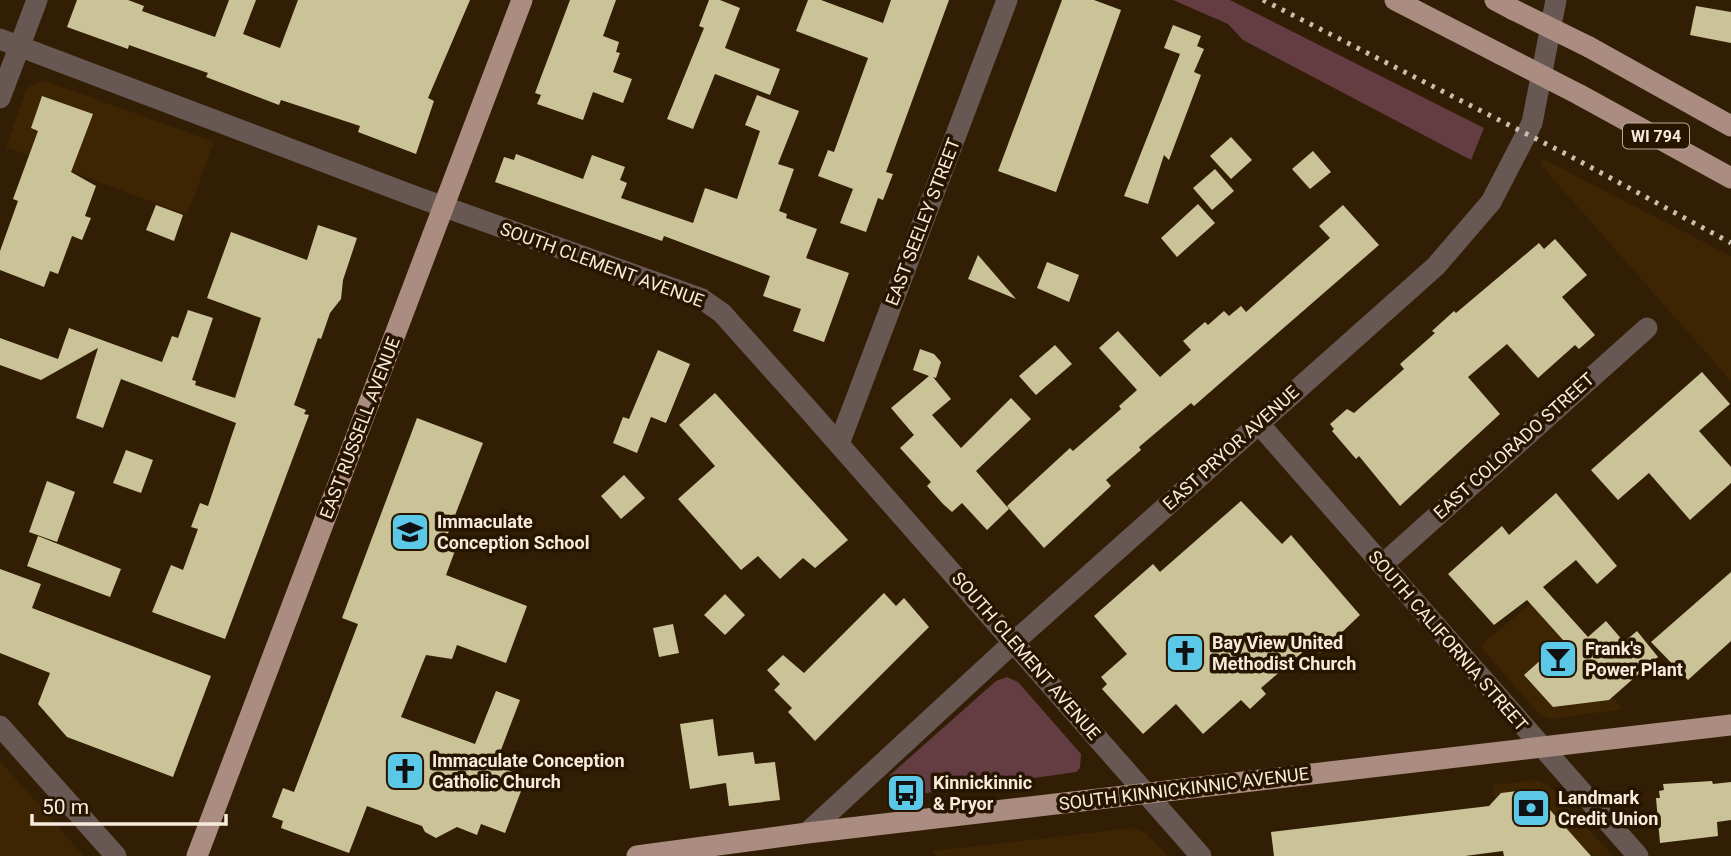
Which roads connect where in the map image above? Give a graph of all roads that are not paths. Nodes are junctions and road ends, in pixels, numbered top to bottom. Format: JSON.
{"nodes":[{"id":1,"x":37,"y":0,"type":"edge"},
{"id":2,"x":522,"y":0,"type":"edge"},
{"id":3,"x":1007,"y":0,"type":"edge"},
{"id":4,"x":1395,"y":0,"type":"edge"},
{"id":5,"x":1556,"y":0,"type":"edge"},
{"id":6,"x":1503,"y":4,"type":"edge"},
{"id":7,"x":10,"y":43,"type":"edge"},
{"id":8,"x":0,"y":98,"type":"edge"},
{"id":9,"x":1731,"y":126,"type":"edge"},
{"id":10,"x":1731,"y":178,"type":"edge"},
{"id":11,"x":444,"y":206,"type":"junction"},
{"id":12,"x":1647,"y":328,"type":"dead end"},
{"id":13,"x":1259,"y":424,"type":"junction"},
{"id":14,"x":839,"y":444,"type":"junction"},
{"id":15,"x":1382,"y":565,"type":"junction"},
{"id":16,"x":1013,"y":642,"type":"junction"},
{"id":17,"x":1731,"y":725,"type":"edge"},
{"id":18,"x":0,"y":726,"type":"edge"},
{"id":19,"x":1543,"y":750,"type":"junction"},
{"id":20,"x":1146,"y":794,"type":"junction"},
{"id":21,"x":807,"y":833,"type":"junction"},
{"id":22,"x":648,"y":855,"type":"edge"},
{"id":23,"x":116,"y":856,"type":"edge"},
{"id":24,"x":197,"y":856,"type":"edge"},
{"id":25,"x":1201,"y":856,"type":"edge"},
{"id":26,"x":1638,"y":856,"type":"edge"}],
"edges":[{"from":1,"to":7,"type":"street"},
{"from":2,"to":11,"type":"main road","name":"EAST RUSSELL AVENUE"},
{"from":3,"to":14,"type":"street","name":"EAST SEELEY STREET"},
{"from":4,"to":10,"type":"main road","number":"WI 794","bridge":true},
{"from":5,"to":13,"type":"street","name":"EAST PRYOR AVENUE"},
{"from":6,"to":9,"type":"main road","number":"WI 794","bridge":true},
{"from":7,"to":8,"type":"street"},
{"from":7,"to":11,"type":"street","name":"SOUTH CLEMENT AVENUE"},
{"from":11,"to":14,"type":"street","name":"SOUTH CLEMENT AVENUE"},
{"from":11,"to":24,"type":"main road","name":"EAST RUSSELL AVENUE"},
{"from":12,"to":15,"type":"street","name":"EAST COLORADO STREET"},
{"from":13,"to":15,"type":"street","name":"SOUTH CALIFORNIA STREET"},
{"from":13,"to":16,"type":"street","name":"EAST PRYOR AVENUE"},
{"from":14,"to":16,"type":"street","name":"SOUTH CLEMENT AVENUE"},
{"from":15,"to":19,"type":"street","name":"SOUTH CALIFORNIA STREET"},
{"from":16,"to":20,"type":"street","name":"SOUTH CLEMENT AVENUE"},
{"from":16,"to":21,"type":"street","name":"EAST PRYOR AVENUE"},
{"from":17,"to":19,"type":"main road","name":"SOUTH KINNICKINNIC AVENUE"},
{"from":18,"to":23,"type":"street"},
{"from":19,"to":20,"type":"main road","name":"SOUTH KINNICKINNIC AVENUE"},
{"from":19,"to":26,"type":"street","name":"SOUTH CALIFORNIA STREET"},
{"from":20,"to":21,"type":"main road","name":"SOUTH KINNICKINNIC AVENUE"},
{"from":20,"to":25,"type":"street","name":"SOUTH CLEMENT AVENUE"},
{"from":21,"to":22,"type":"main road","name":"SOUTH KINNICKINNIC AVENUE"}]}
